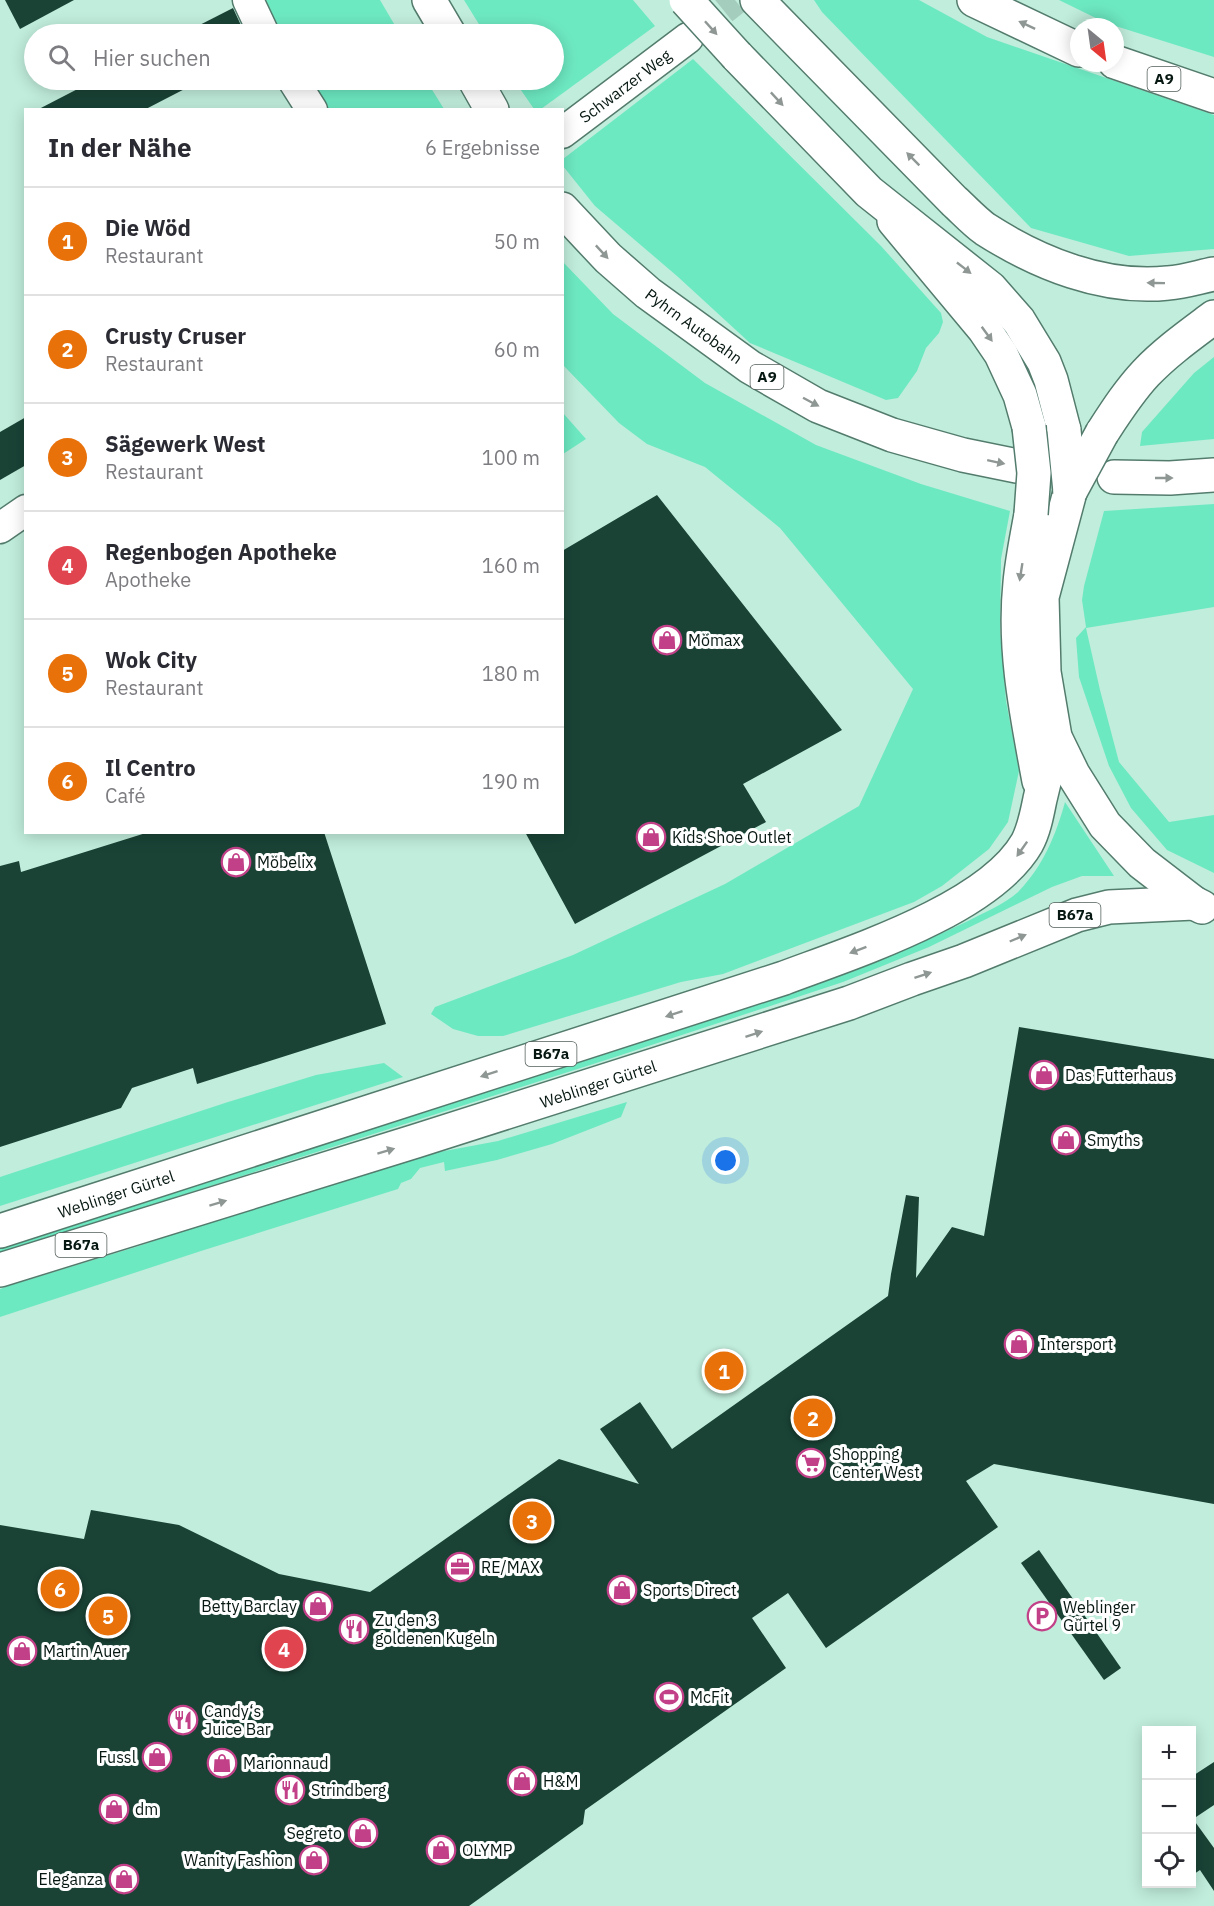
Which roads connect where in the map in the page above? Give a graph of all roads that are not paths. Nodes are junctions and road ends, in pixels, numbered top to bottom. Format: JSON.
{"nodes":[{"id":1,"x":248,"y":0,"type":"edge"},
{"id":2,"x":429,"y":0,"type":"edge"},
{"id":3,"x":686,"y":0,"type":"edge"},
{"id":4,"x":974,"y":0,"type":"edge"},
{"id":5,"x":767,"y":11,"type":"edge"},
{"id":6,"x":259,"y":24,"type":"edge"},
{"id":7,"x":443,"y":24,"type":"edge"},
{"id":8,"x":688,"y":38,"type":"tunnel mouth"},
{"id":9,"x":1070,"y":46,"type":"edge"},
{"id":10,"x":1124,"y":65,"type":"edge"},
{"id":11,"x":299,"y":90,"type":"edge"},
{"id":12,"x":481,"y":90,"type":"edge"},
{"id":13,"x":1214,"y":96,"type":"edge"},
{"id":14,"x":311,"y":108,"type":"edge"},
{"id":15,"x":491,"y":108,"type":"edge"},
{"id":16,"x":564,"y":131,"type":"edge"},
{"id":17,"x":869,"y":192,"type":"junction"},
{"id":18,"x":564,"y":211,"type":"edge"},
{"id":19,"x":1214,"y":274,"type":"edge"},
{"id":20,"x":1214,"y":317,"type":"edge"},
{"id":21,"x":1017,"y":466,"type":"dead end"},
{"id":22,"x":1214,"y":475,"type":"edge"},
{"id":23,"x":1114,"y":477,"type":"dead end"},
{"id":24,"x":1066,"y":506,"type":"junction"},
{"id":25,"x":24,"y":511,"type":"edge"},
{"id":26,"x":0,"y":528,"type":"edge"},
{"id":27,"x":1055,"y":737,"type":"junction"},
{"id":28,"x":1041,"y":795,"type":"junction"},
{"id":29,"x":1204,"y":908,"type":"edge"},
{"id":30,"x":0,"y":1231,"type":"edge"},
{"id":31,"x":0,"y":1270,"type":"edge"}],
"edges":[{"from":1,"to":6,"type":"street"},
{"from":2,"to":7,"type":"main road"},
{"from":3,"to":17,"type":"main road","one_way":true,"bridge":true},
{"from":9,"to":4,"type":"main road","one_way":true},
{"from":19,"to":5,"type":"main road","one_way":true},
{"from":8,"to":16,"type":"street","name":"Schwarzer Weg"},
{"from":10,"to":13,"type":"main road","number":"A9"},
{"from":11,"to":14,"type":"street"},
{"from":12,"to":15,"type":"main road"},
{"from":17,"to":24,"type":"main road","one_way":true,"bridge":true},
{"from":17,"to":28,"type":"main road","one_way":true,"bridge":true},
{"from":18,"to":21,"type":"main road","name":"Pyhrn Autobahn","number":"A9","one_way":true},
{"from":20,"to":24,"type":"main road","bridge":true},
{"from":23,"to":22,"type":"main road","one_way":true},
{"from":24,"to":27,"type":"main road"},
{"from":25,"to":26,"type":"street"},
{"from":27,"to":28,"type":"main road","name":"Weblinger Gürtel","number":"B67a"},
{"from":27,"to":29,"type":"main road"},
{"from":28,"to":30,"type":"main road","name":"Weblinger Gürtel","number":"B67a","one_way":true},
{"from":31,"to":29,"type":"main road","name":"Weblinger Gürtel","number":"B67a","one_way":true}]}
